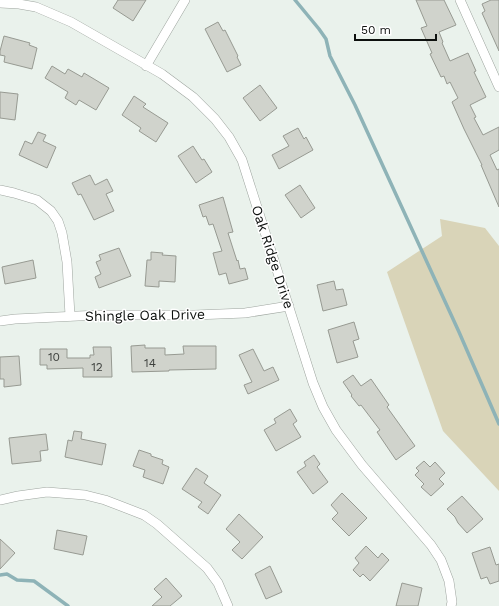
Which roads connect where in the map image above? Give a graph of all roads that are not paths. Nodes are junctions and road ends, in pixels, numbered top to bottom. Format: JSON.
{"nodes":[{"id":1,"x":185,"y":0,"type":"edge"},
{"id":2,"x":460,"y":0,"type":"edge"},
{"id":3,"x":0,"y":3,"type":"edge"},
{"id":4,"x":146,"y":66,"type":"junction"},
{"id":5,"x":499,"y":87,"type":"edge"},
{"id":6,"x":0,"y":190,"type":"edge"},
{"id":7,"x":289,"y":306,"type":"junction"},
{"id":8,"x":70,"y":316,"type":"junction"},
{"id":9,"x":0,"y":321,"type":"edge"},
{"id":10,"x":0,"y":500,"type":"edge"},
{"id":11,"x":228,"y":606,"type":"edge"},
{"id":12,"x":451,"y":606,"type":"edge"}],
"edges":[{"from":1,"to":4,"type":"street"},
{"from":2,"to":5,"type":"street"},
{"from":3,"to":4,"type":"street","name":"Oak Ridge Drive"},
{"from":4,"to":7,"type":"street","name":"Oak Ridge Drive"},
{"from":6,"to":8,"type":"street"},
{"from":7,"to":8,"type":"street","name":"Shingle Oak Drive"},
{"from":7,"to":12,"type":"street","name":"Oak Ridge Drive"},
{"from":8,"to":9,"type":"street","name":"Shingle Oak Drive"},
{"from":10,"to":11,"type":"street"}]}
